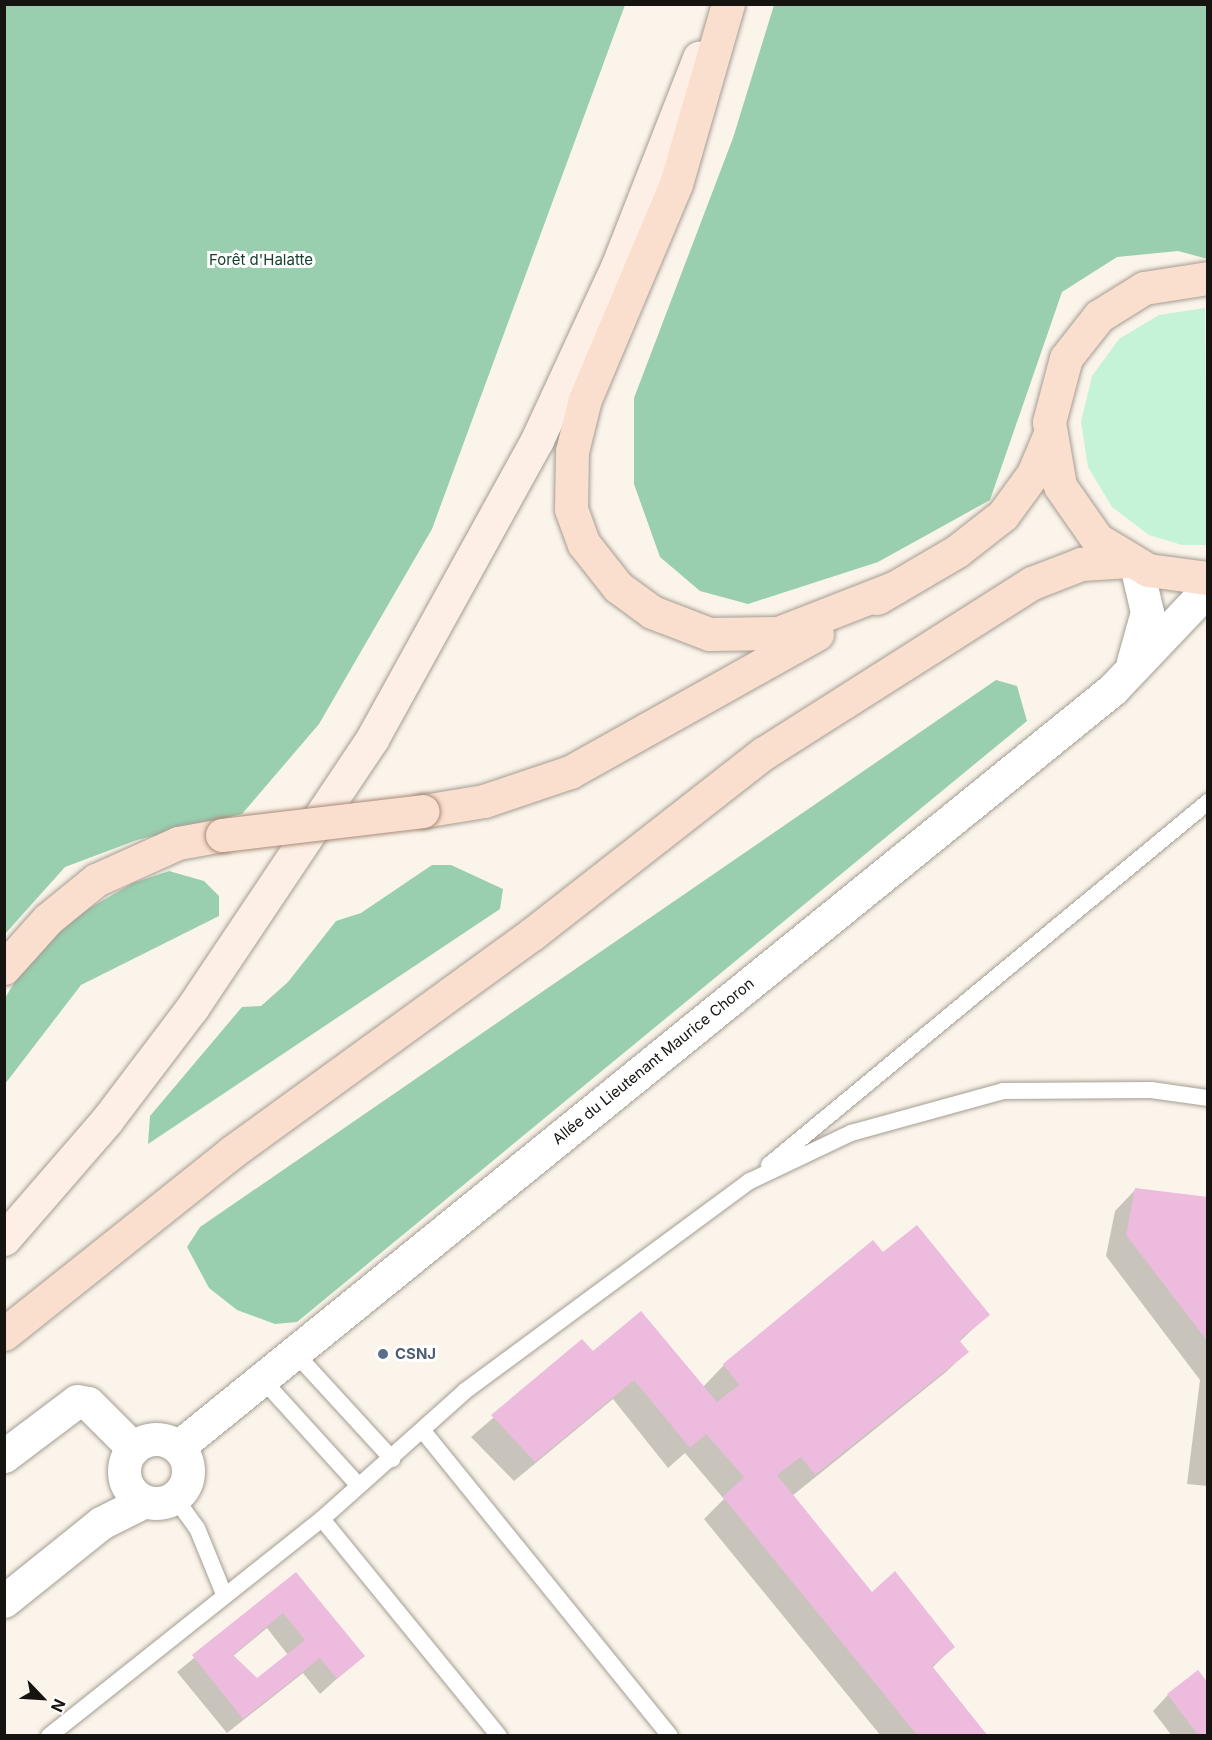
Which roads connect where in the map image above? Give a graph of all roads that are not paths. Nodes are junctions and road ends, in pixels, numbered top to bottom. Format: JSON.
{"nodes":[{"id":1,"x":718,"y":4,"type":"edge"},
{"id":2,"x":728,"y":4,"type":"edge"},
{"id":3,"x":1208,"y":278,"type":"edge"},
{"id":4,"x":1049,"y":436,"type":"junction"},
{"id":5,"x":1133,"y":563,"type":"junction"},
{"id":6,"x":1208,"y":578,"type":"edge"},
{"id":7,"x":896,"y":587,"type":"junction"},
{"id":8,"x":1208,"y":589,"type":"edge"},
{"id":9,"x":1127,"y":674,"type":"junction"},
{"id":10,"x":1208,"y":802,"type":"edge"},
{"id":11,"x":4,"y":968,"type":"edge"},
{"id":12,"x":1208,"y":1098,"type":"edge"},
{"id":13,"x":65,"y":1172,"type":"junction"},
{"id":14,"x":750,"y":1181,"type":"junction"},
{"id":15,"x":4,"y":1239,"type":"edge"},
{"id":16,"x":4,"y":1254,"type":"edge"},
{"id":17,"x":4,"y":1334,"type":"edge"},
{"id":18,"x":295,"y":1353,"type":"junction"},
{"id":19,"x":262,"y":1380,"type":"junction"},
{"id":20,"x":423,"y":1431,"type":"junction"},
{"id":21,"x":178,"y":1447,"type":"junction"},
{"id":22,"x":133,"y":1448,"type":"junction"},
{"id":23,"x":4,"y":1456,"type":"edge"},
{"id":24,"x":392,"y":1459,"type":"junction"},
{"id":25,"x":359,"y":1486,"type":"junction"},
{"id":26,"x":159,"y":1499,"type":"junction"},
{"id":27,"x":322,"y":1519,"type":"junction"},
{"id":28,"x":224,"y":1594,"type":"junction"},
{"id":29,"x":4,"y":1601,"type":"edge"},
{"id":30,"x":49,"y":1736,"type":"edge"},
{"id":31,"x":499,"y":1736,"type":"edge"},
{"id":32,"x":670,"y":1736,"type":"edge"}],
"edges":[{"from":1,"to":13,"type":"main road"},
{"from":2,"to":7,"type":"main road"},
{"from":3,"to":4,"type":"main road"},
{"from":4,"to":5,"type":"main road"},
{"from":4,"to":7,"type":"main road"},
{"from":5,"to":6,"type":"main road"},
{"from":5,"to":9,"type":"street"},
{"from":5,"to":17,"type":"main road"},
{"from":7,"to":11,"type":"main road","bridge":true},
{"from":8,"to":9,"type":"street","name":"Allée du Lieutenant Maurice Choron"},
{"from":9,"to":18,"type":"street","name":"Allée du Lieutenant Maurice Choron"},
{"from":10,"to":14,"type":"lane"},
{"from":12,"to":14,"type":"lane"},
{"from":13,"to":15,"type":"main road"},
{"from":13,"to":16,"type":"main road"},
{"from":14,"to":20,"type":"lane"},
{"from":18,"to":19,"type":"street","name":"Allée du Lieutenant Maurice Choron"},
{"from":18,"to":24,"type":"lane"},
{"from":19,"to":21,"type":"street","name":"Allée du Lieutenant Maurice Choron"},
{"from":19,"to":25,"type":"lane"},
{"from":20,"to":24,"type":"lane"},
{"from":20,"to":32,"type":"lane"},
{"from":21,"to":22,"type":"street"},
{"from":21,"to":26,"type":"street"},
{"from":22,"to":23,"type":"street"},
{"from":22,"to":26,"type":"street"},
{"from":24,"to":25,"type":"lane"},
{"from":25,"to":27,"type":"lane"},
{"from":26,"to":28,"type":"lane"},
{"from":26,"to":29,"type":"street"},
{"from":27,"to":28,"type":"lane"},
{"from":27,"to":31,"type":"lane"},
{"from":28,"to":30,"type":"lane"}]}
